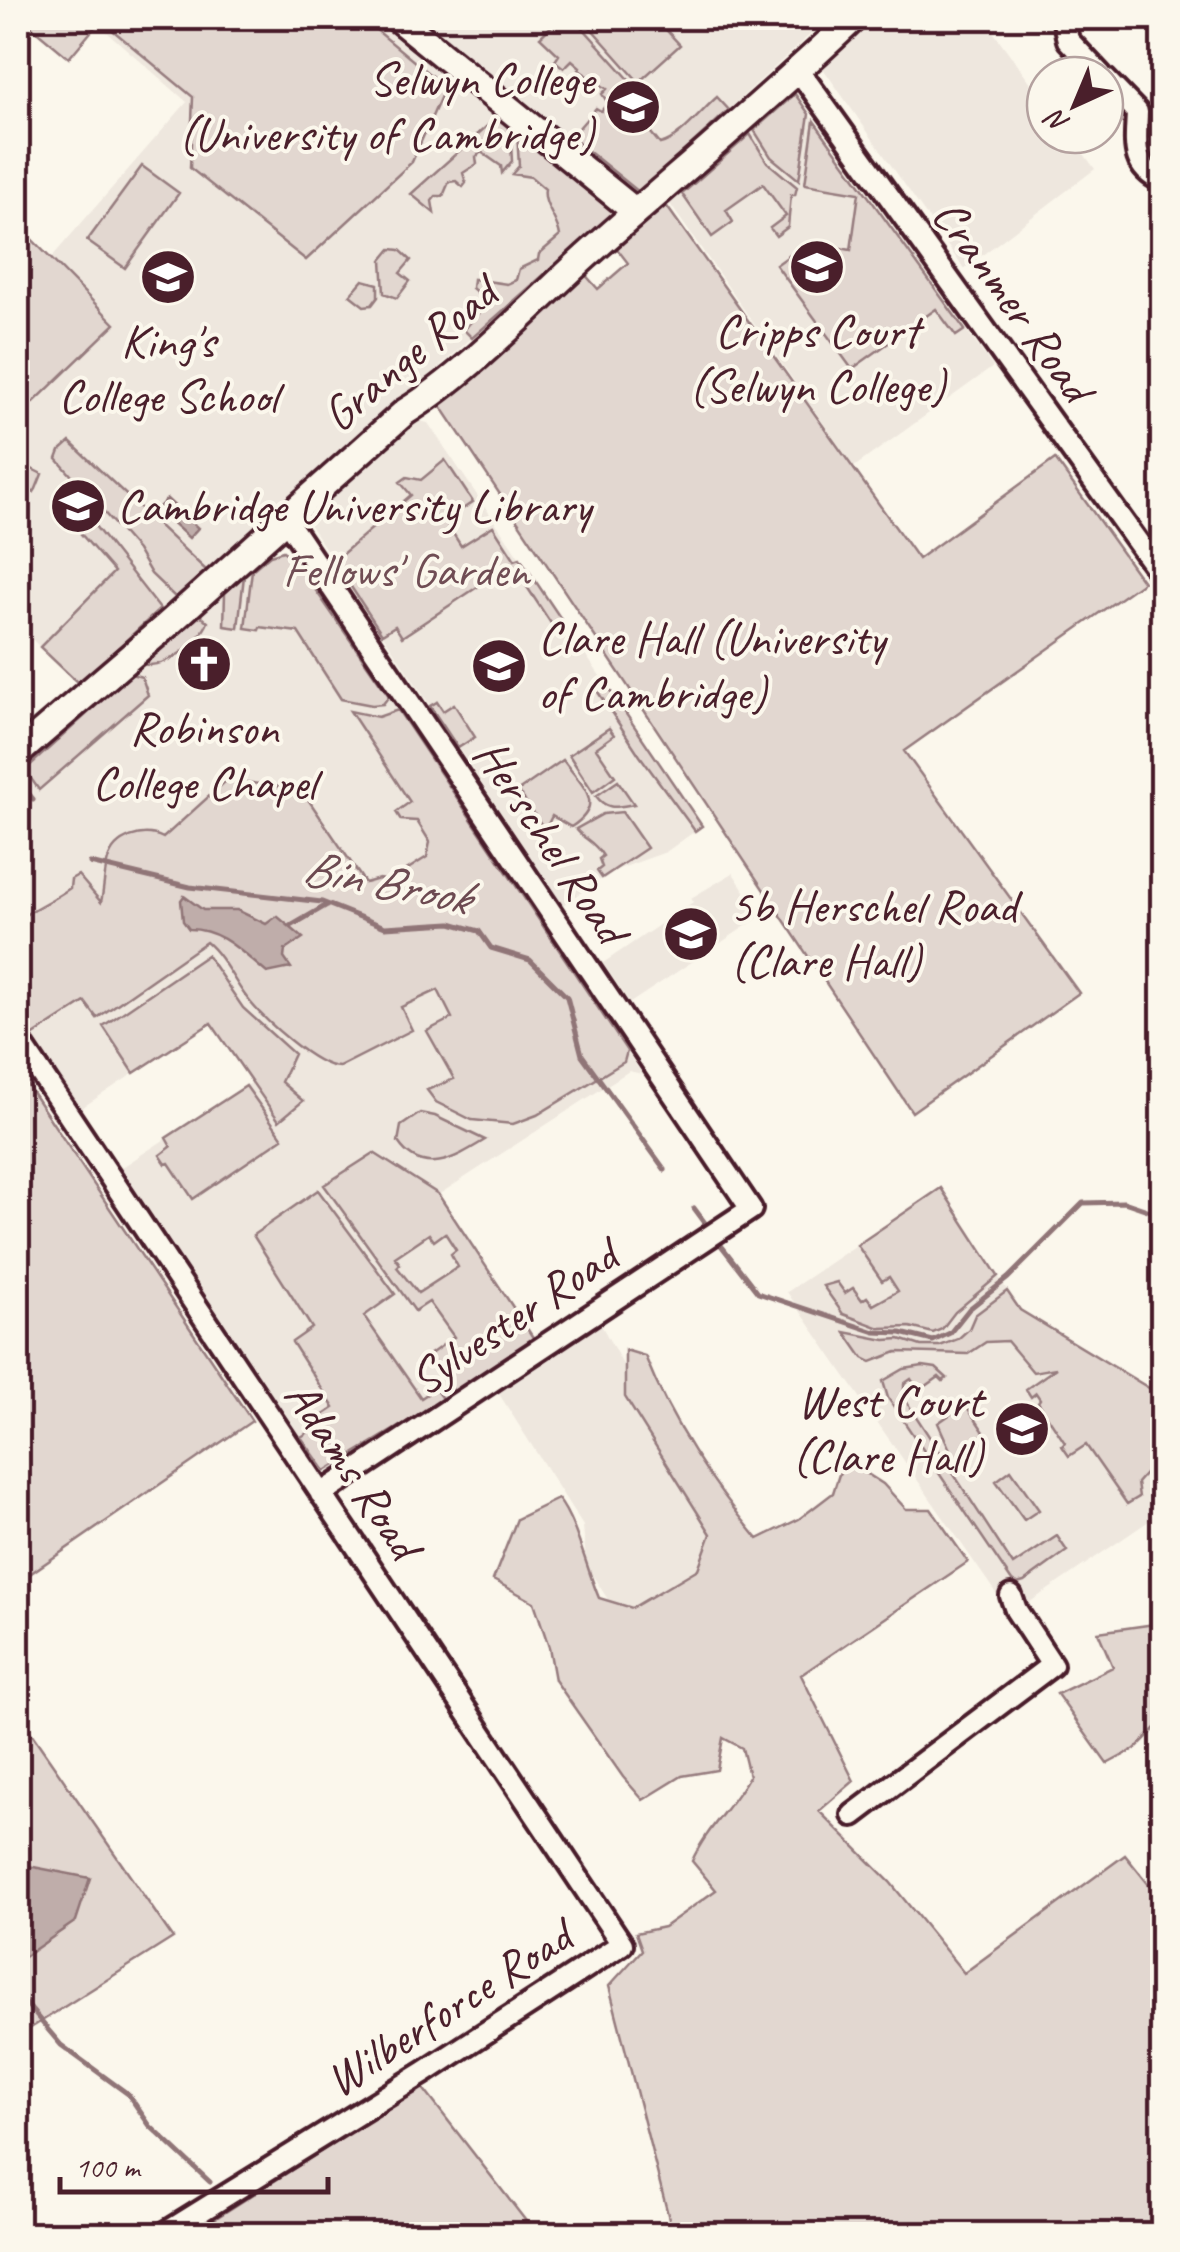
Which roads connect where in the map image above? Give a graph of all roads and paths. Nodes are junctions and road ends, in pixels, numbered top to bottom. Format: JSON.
{"nodes":[{"id":1,"x":398,"y":18,"type":"edge"},
{"id":2,"x":854,"y":18,"type":"edge"},
{"id":3,"x":1063,"y":18,"type":"edge"},
{"id":4,"x":1082,"y":55,"type":"edge"},
{"id":5,"x":798,"y":71,"type":"junction"},
{"id":6,"x":1125,"y":100,"type":"edge"},
{"id":7,"x":1162,"y":181,"type":"edge"},
{"id":8,"x":636,"y":212,"type":"junction"},
{"id":9,"x":285,"y":518,"type":"junction"},
{"id":10,"x":1162,"y":576,"type":"edge"},
{"id":11,"x":18,"y":753,"type":"edge"},
{"id":12,"x":18,"y":1039,"type":"edge"},
{"id":13,"x":750,"y":1209,"type":"joint"},
{"id":14,"x":322,"y":1494,"type":"junction"},
{"id":15,"x":1011,"y":1596,"type":"dead end"},
{"id":16,"x":853,"y":1815,"type":"dead end"},
{"id":17,"x":622,"y":1944,"type":"joint"},
{"id":18,"x":164,"y":2234,"type":"edge"}],
"edges":[{"from":1,"to":8,"type":"street"},
{"from":2,"to":5,"type":"street","name":"Grange Road"},
{"from":3,"to":4,"type":"street"},
{"from":5,"to":8,"type":"street","name":"Grange Road"},
{"from":5,"to":10,"type":"street","name":"Cranmer Road"},
{"from":6,"to":7,"type":"street"},
{"from":8,"to":9,"type":"street","name":"Grange Road"},
{"from":9,"to":11,"type":"street","name":"Grange Road"},
{"from":9,"to":13,"type":"street","name":"Herschel Road"},
{"from":12,"to":14,"type":"street","name":"Adams Road"},
{"from":13,"to":14,"type":"street","name":"Sylvester Road"},
{"from":14,"to":17,"type":"street","name":"Adams Road"},
{"from":15,"to":16,"type":"street"},
{"from":17,"to":18,"type":"street","name":"Wilberforce Road"}]}
